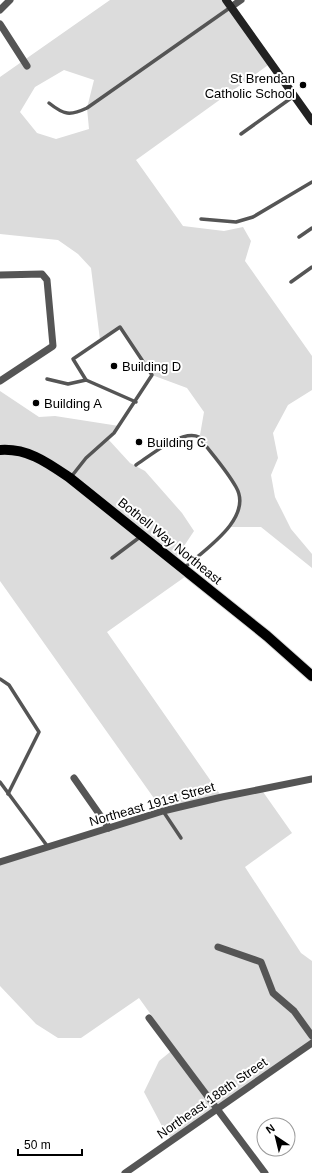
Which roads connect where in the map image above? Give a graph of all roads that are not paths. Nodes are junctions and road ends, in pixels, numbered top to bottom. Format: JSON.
{"nodes":[{"id":1,"x":10,"y":0,"type":"edge"},
{"id":2,"x":226,"y":0,"type":"edge"},
{"id":3,"x":241,"y":0,"type":"edge"},
{"id":4,"x":231,"y":7,"type":"junction"},
{"id":5,"x":0,"y":10,"type":"edge"},
{"id":6,"x":0,"y":24,"type":"edge"},
{"id":7,"x":27,"y":66,"type":"dead end"},
{"id":8,"x":294,"y":96,"type":"junction"},
{"id":9,"x":49,"y":103,"type":"dead end"},
{"id":10,"x":312,"y":121,"type":"edge"},
{"id":11,"x":241,"y":134,"type":"dead end"},
{"id":12,"x":312,"y":182,"type":"edge"},
{"id":13,"x":201,"y":219,"type":"dead end"},
{"id":14,"x":312,"y":228,"type":"edge"},
{"id":15,"x":299,"y":237,"type":"dead end"},
{"id":16,"x":312,"y":267,"type":"edge"},
{"id":17,"x":0,"y":275,"type":"edge"},
{"id":18,"x":291,"y":282,"type":"dead end"},
{"id":19,"x":47,"y":379,"type":"dead end"},
{"id":20,"x":86,"y":380,"type":"junction"},
{"id":21,"x":0,"y":381,"type":"edge"},
{"id":22,"x":136,"y":402,"type":"junction"},
{"id":23,"x":0,"y":450,"type":"edge"},
{"id":24,"x":136,"y":465,"type":"dead end"},
{"id":25,"x":70,"y":478,"type":"junction"},
{"id":26,"x":142,"y":535,"type":"junction"},
{"id":27,"x":112,"y":558,"type":"dead end"},
{"id":28,"x":183,"y":568,"type":"junction"},
{"id":29,"x":312,"y":676,"type":"edge"},
{"id":30,"x":0,"y":679,"type":"edge"},
{"id":31,"x":74,"y":778,"type":"dead end"},
{"id":32,"x":312,"y":780,"type":"edge"},
{"id":33,"x":0,"y":782,"type":"edge"},
{"id":34,"x":8,"y":794,"type":"junction"},
{"id":35,"x":163,"y":812,"type":"junction"},
{"id":36,"x":109,"y":828,"type":"junction"},
{"id":37,"x":181,"y":838,"type":"dead end"},
{"id":38,"x":48,"y":847,"type":"junction"},
{"id":39,"x":0,"y":862,"type":"edge"},
{"id":40,"x":218,"y":947,"type":"dead end"},
{"id":41,"x":149,"y":1018,"type":"dead end"},
{"id":42,"x":312,"y":1036,"type":"edge"},
{"id":43,"x":312,"y":1043,"type":"edge"},
{"id":44,"x":216,"y":1109,"type":"junction"},
{"id":45,"x":125,"y":1173,"type":"edge"},
{"id":46,"x":265,"y":1173,"type":"edge"}],
"edges":[{"from":1,"to":5,"type":"street"},
{"from":2,"to":4,"type":"street"},
{"from":3,"to":4,"type":"street"},
{"from":4,"to":8,"type":"street"},
{"from":4,"to":9,"type":"lane"},
{"from":6,"to":7,"type":"street"},
{"from":8,"to":10,"type":"street"},
{"from":8,"to":11,"type":"lane"},
{"from":12,"to":13,"type":"lane"},
{"from":14,"to":15,"type":"lane"},
{"from":16,"to":18,"type":"lane"},
{"from":17,"to":21,"type":"street"},
{"from":19,"to":20,"type":"lane"},
{"from":20,"to":22,"type":"lane"},
{"from":20,"to":22,"type":"lane"},
{"from":22,"to":25,"type":"lane"},
{"from":23,"to":25,"type":"main road","name":"Bothell Way Northeast"},
{"from":24,"to":28,"type":"lane"},
{"from":25,"to":26,"type":"main road","name":"Bothell Way Northeast"},
{"from":26,"to":27,"type":"lane"},
{"from":26,"to":28,"type":"main road","name":"Bothell Way Northeast"},
{"from":28,"to":29,"type":"main road","name":"Bothell Way Northeast"},
{"from":30,"to":34,"type":"lane"},
{"from":31,"to":36,"type":"street"},
{"from":32,"to":35,"type":"street","name":"Northeast 191st Street"},
{"from":33,"to":34,"type":"lane"},
{"from":34,"to":38,"type":"lane"},
{"from":35,"to":36,"type":"street","name":"Northeast 191st Street"},
{"from":35,"to":37,"type":"lane"},
{"from":36,"to":38,"type":"street","name":"Northeast 191st Street"},
{"from":38,"to":39,"type":"street","name":"Northeast 191st Street"},
{"from":40,"to":42,"type":"street"},
{"from":41,"to":44,"type":"street"},
{"from":43,"to":44,"type":"street","name":"Northeast 188th Street"},
{"from":44,"to":45,"type":"street","name":"Northeast 188th Street"},
{"from":44,"to":46,"type":"street"}]}
